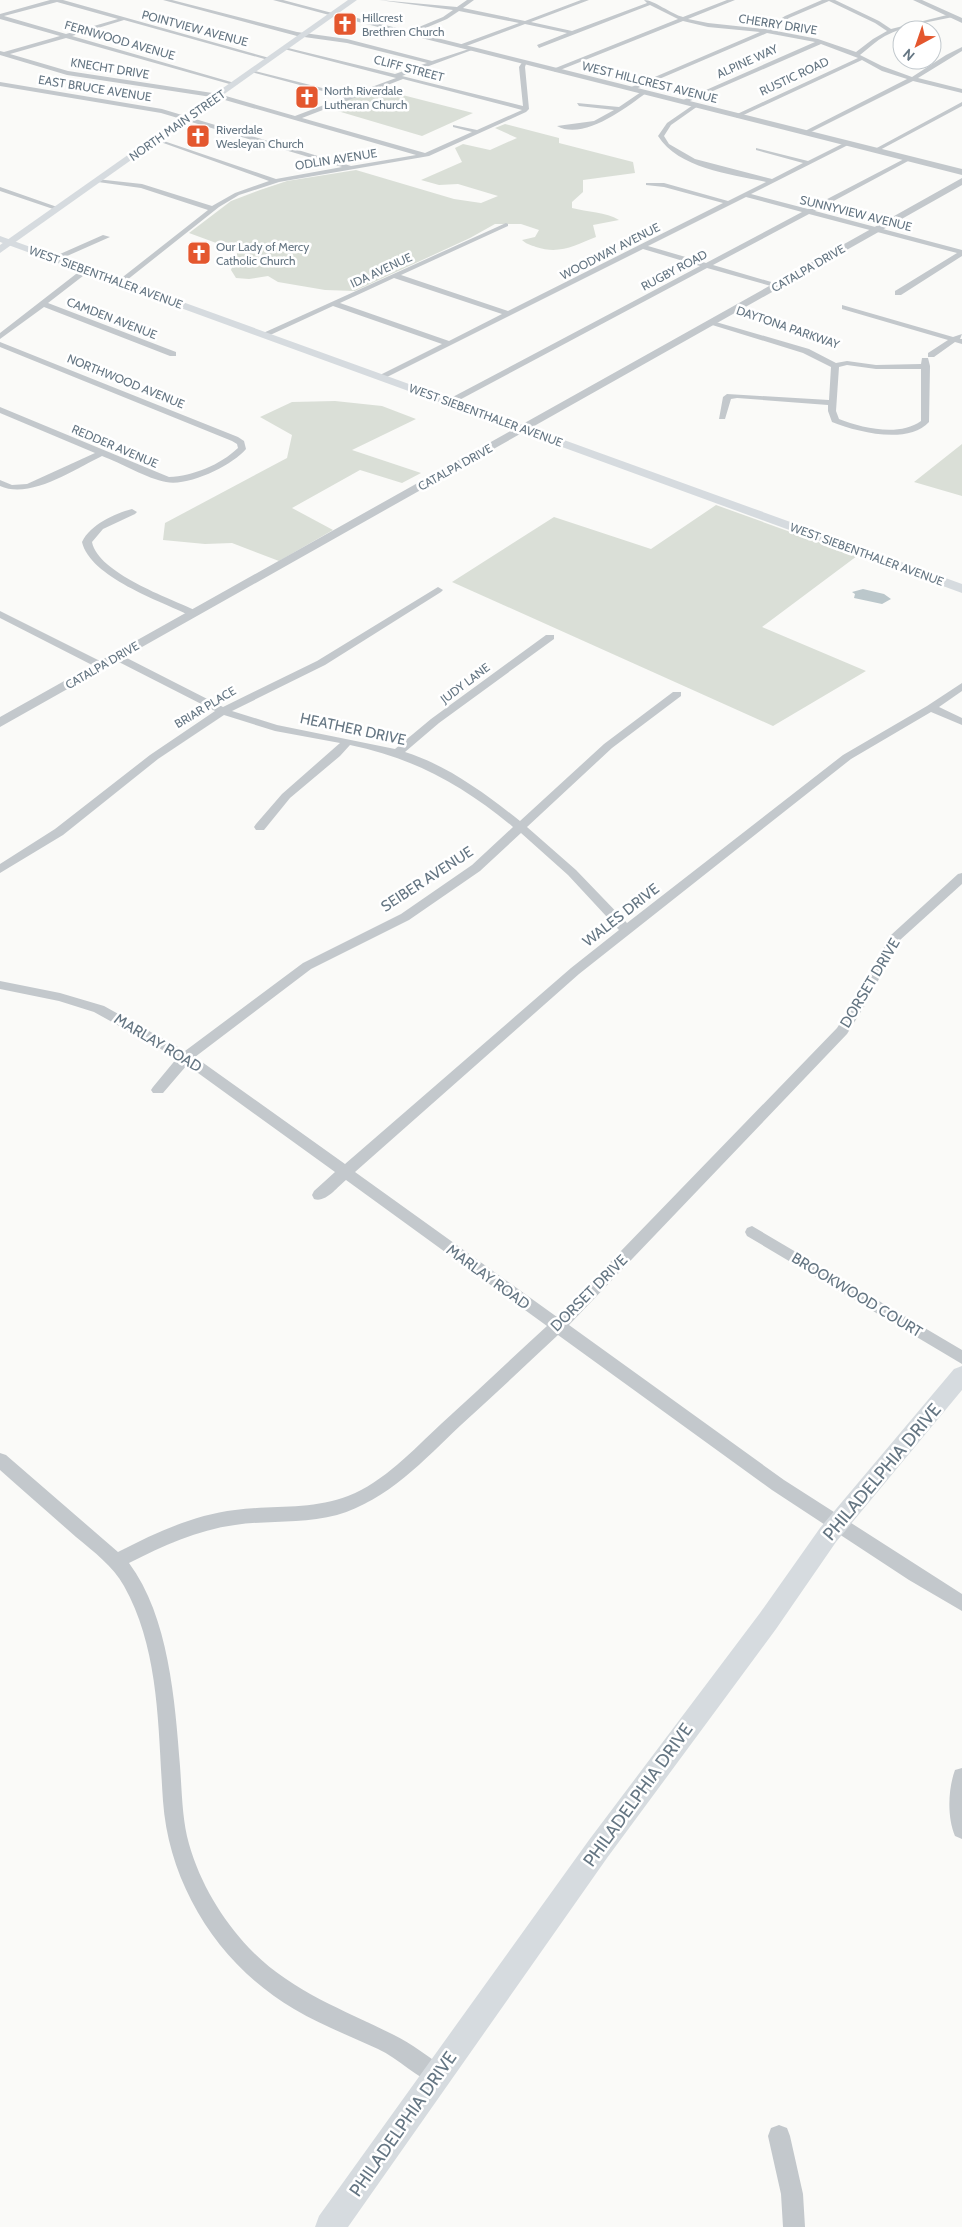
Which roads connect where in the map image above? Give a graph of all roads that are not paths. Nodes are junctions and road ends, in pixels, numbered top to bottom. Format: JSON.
{"nodes":[{"id":1,"x":56,"y":0,"type":"edge"},
{"id":2,"x":166,"y":0,"type":"edge"},
{"id":3,"x":276,"y":0,"type":"edge"},
{"id":4,"x":353,"y":0,"type":"edge"},
{"id":5,"x":382,"y":0,"type":"edge"},
{"id":6,"x":471,"y":0,"type":"edge"},
{"id":7,"x":586,"y":0,"type":"edge"},
{"id":8,"x":641,"y":0,"type":"edge"},
{"id":9,"x":732,"y":0,"type":"edge"},
{"id":10,"x":826,"y":0,"type":"edge"},
{"id":11,"x":832,"y":0,"type":"edge"},
{"id":12,"x":916,"y":0,"type":"edge"},
{"id":13,"x":566,"y":2,"type":"dead end"},
{"id":14,"x":649,"y":2,"type":"edge"},
{"id":15,"x":575,"y":4,"type":"junction"},
{"id":16,"x":460,"y":8,"type":"junction"},
{"id":17,"x":333,"y":14,"type":"junction"},
{"id":18,"x":952,"y":14,"type":"junction"},
{"id":19,"x":0,"y":17,"type":"edge"},
{"id":20,"x":124,"y":18,"type":"junction"},
{"id":21,"x":685,"y":19,"type":"junction"},
{"id":22,"x":927,"y":20,"type":"edge"},
{"id":23,"x":962,"y":21,"type":"edge"},
{"id":24,"x":527,"y":22,"type":"junction"},
{"id":25,"x":879,"y":23,"type":"junction"},
{"id":26,"x":892,"y":23,"type":"edge"},
{"id":27,"x":767,"y":31,"type":"junction"},
{"id":28,"x":890,"y":31,"type":"joint"},
{"id":29,"x":410,"y":33,"type":"junction"},
{"id":30,"x":573,"y":33,"type":"junction"},
{"id":31,"x":303,"y":35,"type":"junction"},
{"id":32,"x":66,"y":36,"type":"junction"},
{"id":33,"x":820,"y":42,"type":"junction"},
{"id":34,"x":461,"y":46,"type":"junction"},
{"id":35,"x":539,"y":46,"type":"dead end"},
{"id":36,"x":286,"y":48,"type":"junction"},
{"id":37,"x":470,"y":49,"type":"junction"},
{"id":38,"x":962,"y":49,"type":"edge"},
{"id":39,"x":2,"y":54,"type":"edge"},
{"id":40,"x":859,"y":56,"type":"junction"},
{"id":41,"x":270,"y":59,"type":"junction"},
{"id":42,"x":431,"y":62,"type":"junction"},
{"id":43,"x":525,"y":62,"type":"junction"},
{"id":44,"x":555,"y":70,"type":"junction"},
{"id":45,"x":253,"y":71,"type":"junction"},
{"id":46,"x":398,"y":77,"type":"junction"},
{"id":47,"x":912,"y":79,"type":"junction"},
{"id":48,"x":0,"y":84,"type":"edge"},
{"id":49,"x":235,"y":84,"type":"junction"},
{"id":50,"x":632,"y":89,"type":"junction"},
{"id":51,"x":962,"y":91,"type":"edge"},
{"id":52,"x":644,"y":92,"type":"junction"},
{"id":53,"x":218,"y":96,"type":"junction"},
{"id":54,"x":350,"y":97,"type":"junction"},
{"id":55,"x":683,"y":102,"type":"junction"},
{"id":56,"x":579,"y":104,"type":"dead end"},
{"id":57,"x":962,"y":104,"type":"edge"},
{"id":58,"x":696,"y":105,"type":"junction"},
{"id":59,"x":526,"y":109,"type":"junction"},
{"id":60,"x":618,"y":109,"type":"junction"},
{"id":61,"x":737,"y":116,"type":"junction"},
{"id":62,"x":186,"y":118,"type":"junction"},
{"id":63,"x":296,"y":118,"type":"junction"},
{"id":64,"x":455,"y":126,"type":"dead end"},
{"id":65,"x":560,"y":126,"type":"dead end"},
{"id":66,"x":478,"y":132,"type":"junction"},
{"id":67,"x":805,"y":133,"type":"junction"},
{"id":68,"x":156,"y":139,"type":"junction"},
{"id":69,"x":848,"y":143,"type":"junction"},
{"id":70,"x":758,"y":150,"type":"dead end"},
{"id":71,"x":876,"y":150,"type":"junction"},
{"id":72,"x":427,"y":155,"type":"junction"},
{"id":73,"x":908,"y":159,"type":"junction"},
{"id":74,"x":809,"y":163,"type":"junction"},
{"id":75,"x":351,"y":168,"type":"junction"},
{"id":76,"x":962,"y":172,"type":"edge"},
{"id":77,"x":98,"y":180,"type":"junction"},
{"id":78,"x":276,"y":181,"type":"junction"},
{"id":79,"x":773,"y":181,"type":"junction"},
{"id":80,"x":962,"y":181,"type":"edge"},
{"id":81,"x":648,"y":184,"type":"dead end"},
{"id":82,"x":0,"y":189,"type":"edge"},
{"id":83,"x":745,"y":195,"type":"junction"},
{"id":84,"x":729,"y":203,"type":"junction"},
{"id":85,"x":58,"y":209,"type":"junction"},
{"id":86,"x":213,"y":209,"type":"junction"},
{"id":87,"x":808,"y":212,"type":"junction"},
{"id":88,"x":506,"y":225,"type":"dead end"},
{"id":89,"x":875,"y":230,"type":"junction"},
{"id":90,"x":106,"y":237,"type":"dead end"},
{"id":91,"x":5,"y":241,"type":"edge"},
{"id":92,"x":643,"y":246,"type":"junction"},
{"id":93,"x":0,"y":250,"type":"edge"},
{"id":94,"x":962,"y":252,"type":"edge"},
{"id":95,"x":55,"y":258,"type":"junction"},
{"id":96,"x":706,"y":266,"type":"junction"},
{"id":97,"x":88,"y":270,"type":"junction"},
{"id":98,"x":395,"y":276,"type":"junction"},
{"id":99,"x":122,"y":282,"type":"junction"},
{"id":100,"x":775,"y":286,"type":"junction"},
{"id":101,"x":898,"y":293,"type":"dead end"},
{"id":102,"x":43,"y":304,"type":"junction"},
{"id":103,"x":335,"y":304,"type":"junction"},
{"id":104,"x":845,"y":307,"type":"dead end"},
{"id":105,"x":509,"y":314,"type":"junction"},
{"id":106,"x":716,"y":320,"type":"junction"},
{"id":107,"x":265,"y":334,"type":"junction"},
{"id":108,"x":0,"y":337,"type":"edge"},
{"id":109,"x":960,"y":338,"type":"edge"},
{"id":110,"x":0,"y":344,"type":"edge"},
{"id":111,"x":450,"y":344,"type":"junction"},
{"id":112,"x":172,"y":354,"type":"dead end"},
{"id":113,"x":928,"y":360,"type":"junction"},
{"id":114,"x":847,"y":363,"type":"junction"},
{"id":115,"x":835,"y":366,"type":"junction"},
{"id":116,"x":383,"y":377,"type":"junction"},
{"id":117,"x":450,"y":402,"type":"junction"},
{"id":118,"x":833,"y":403,"type":"junction"},
{"id":119,"x":0,"y":410,"type":"edge"},
{"id":120,"x":722,"y":417,"type":"dead end"},
{"id":121,"x":523,"y":429,"type":"junction"},
{"id":122,"x":241,"y":443,"type":"joint"},
{"id":123,"x":101,"y":453,"type":"junction"},
{"id":124,"x":0,"y":483,"type":"edge"},
{"id":125,"x":132,"y":512,"type":"dead end"},
{"id":126,"x":962,"y":589,"type":"edge"},
{"id":127,"x":438,"y":590,"type":"dead end"},
{"id":128,"x":193,"y":613,"type":"junction"},
{"id":129,"x":0,"y":614,"type":"edge"},
{"id":130,"x":550,"y":637,"type":"dead end"},
{"id":131,"x":117,"y":657,"type":"junction"},
{"id":132,"x":100,"y":666,"type":"junction"},
{"id":133,"x":962,"y":686,"type":"edge"},
{"id":134,"x":677,"y":694,"type":"dead end"},
{"id":135,"x":931,"y":708,"type":"junction"},
{"id":136,"x":223,"y":711,"type":"junction"},
{"id":137,"x":962,"y":722,"type":"edge"},
{"id":138,"x":0,"y":723,"type":"edge"},
{"id":139,"x":347,"y":742,"type":"junction"},
{"id":140,"x":397,"y":752,"type":"junction"},
{"id":141,"x":260,"y":827,"type":"dead end"},
{"id":142,"x":520,"y":828,"type":"junction"},
{"id":143,"x":0,"y":868,"type":"edge"},
{"id":144,"x":962,"y":877,"type":"edge"},
{"id":145,"x":956,"y":890,"type":"edge"},
{"id":146,"x":627,"y":930,"type":"junction"},
{"id":147,"x":0,"y":985,"type":"edge"},
{"id":148,"x":186,"y":1057,"type":"junction"},
{"id":149,"x":158,"y":1090,"type":"dead end"},
{"id":150,"x":345,"y":1172,"type":"junction"},
{"id":151,"x":319,"y":1196,"type":"dead end"},
{"id":152,"x":752,"y":1232,"type":"dead end"},
{"id":153,"x":558,"y":1326,"type":"junction"},
{"id":154,"x":962,"y":1358,"type":"edge"},
{"id":155,"x":962,"y":1374,"type":"edge"},
{"id":156,"x":0,"y":1460,"type":"edge"},
{"id":157,"x":838,"y":1523,"type":"junction"},
{"id":158,"x":116,"y":1561,"type":"junction"},
{"id":159,"x":962,"y":1603,"type":"edge"},
{"id":160,"x":962,"y":1777,"type":"edge"},
{"id":161,"x":962,"y":1829,"type":"edge"},
{"id":162,"x":437,"y":2075,"type":"junction"},
{"id":163,"x":779,"y":2136,"type":"dead end"},
{"id":164,"x":330,"y":2227,"type":"edge"},
{"id":165,"x":794,"y":2227,"type":"edge"}],
"edges":[{"from":1,"to":19,"type":"street"},
{"from":1,"to":20,"type":"street","name":"POINTVIEW AVENUE"},
{"from":2,"to":31,"type":"street"},
{"from":3,"to":17,"type":"street"},
{"from":4,"to":17,"type":"main road","name":"NORTH MAIN STREET"},
{"from":5,"to":16,"type":"street"},
{"from":6,"to":16,"type":"street"},
{"from":7,"to":15,"type":"street"},
{"from":8,"to":14,"type":"street","name":"CHERRY DRIVE"},
{"from":9,"to":21,"type":"street"},
{"from":10,"to":27,"type":"street"},
{"from":11,"to":25,"type":"street"},
{"from":12,"to":18,"type":"street"},
{"from":13,"to":15,"type":"street"},
{"from":14,"to":21,"type":"street","name":"CHERRY DRIVE"},
{"from":14,"to":30,"type":"street"},
{"from":15,"to":24,"type":"street"},
{"from":16,"to":24,"type":"street"},
{"from":16,"to":29,"type":"street"},
{"from":17,"to":29,"type":"street","name":"WEST HILLCREST AVENUE"},
{"from":17,"to":31,"type":"main road","name":"NORTH MAIN STREET"},
{"from":18,"to":22,"type":"street","name":"RUSTIC ROAD"},
{"from":18,"to":23,"type":"street"},
{"from":19,"to":32,"type":"street","name":"FERNWOOD AVENUE"},
{"from":20,"to":32,"type":"street"},
{"from":20,"to":41,"type":"street","name":"POINTVIEW AVENUE"},
{"from":21,"to":27,"type":"street","name":"CHERRY DRIVE"},
{"from":21,"to":44,"type":"street"},
{"from":24,"to":30,"type":"street"},
{"from":24,"to":34,"type":"street"},
{"from":25,"to":26,"type":"street"},
{"from":25,"to":28,"type":"street"},
{"from":27,"to":33,"type":"street","name":"CHERRY DRIVE"},
{"from":27,"to":50,"type":"street"},
{"from":28,"to":40,"type":"street","name":"RUSTIC ROAD"},
{"from":29,"to":34,"type":"street","name":"WEST HILLCREST AVENUE"},
{"from":30,"to":35,"type":"street"},
{"from":31,"to":36,"type":"main road","name":"NORTH MAIN STREET"},
{"from":31,"to":42,"type":"street"},
{"from":32,"to":39,"type":"street"},
{"from":32,"to":49,"type":"street","name":"FERNWOOD AVENUE"},
{"from":33,"to":40,"type":"street","name":"CHERRY DRIVE"},
{"from":33,"to":55,"type":"street","name":"ALPINE WAY"},
{"from":34,"to":37,"type":"street","name":"WEST HILLCREST AVENUE"},
{"from":36,"to":41,"type":"main road","name":"NORTH MAIN STREET"},
{"from":36,"to":46,"type":"street","name":"CLIFF STREET"},
{"from":37,"to":42,"type":"street"},
{"from":37,"to":43,"type":"street","name":"WEST HILLCREST AVENUE"},
{"from":38,"to":47,"type":"street"},
{"from":39,"to":53,"type":"street","name":"KNECHT DRIVE"},
{"from":40,"to":47,"type":"street","name":"CHERRY DRIVE"},
{"from":40,"to":61,"type":"street","name":"RUSTIC ROAD"},
{"from":41,"to":45,"type":"main road","name":"NORTH MAIN STREET"},
{"from":42,"to":46,"type":"street"},
{"from":43,"to":44,"type":"street","name":"WEST HILLCREST AVENUE"},
{"from":43,"to":59,"type":"street"},
{"from":44,"to":50,"type":"street","name":"WEST HILLCREST AVENUE"},
{"from":45,"to":49,"type":"main road","name":"NORTH MAIN STREET"},
{"from":45,"to":54,"type":"street"},
{"from":46,"to":54,"type":"street"},
{"from":46,"to":59,"type":"street","name":"CLIFF STREET"},
{"from":47,"to":51,"type":"street","name":"CHERRY DRIVE"},
{"from":47,"to":67,"type":"street"},
{"from":48,"to":62,"type":"street","name":"EAST BRUCE AVENUE"},
{"from":49,"to":53,"type":"main road","name":"NORTH MAIN STREET"},
{"from":50,"to":52,"type":"street","name":"WEST HILLCREST AVENUE"},
{"from":52,"to":55,"type":"street","name":"WEST HILLCREST AVENUE"},
{"from":52,"to":60,"type":"street"},
{"from":53,"to":62,"type":"main road","name":"NORTH MAIN STREET"},
{"from":53,"to":63,"type":"street","name":"KNECHT DRIVE"},
{"from":54,"to":63,"type":"street"},
{"from":55,"to":58,"type":"street","name":"WEST HILLCREST AVENUE"},
{"from":56,"to":60,"type":"street"},
{"from":57,"to":71,"type":"street"},
{"from":58,"to":61,"type":"street","name":"WEST HILLCREST AVENUE"},
{"from":58,"to":79,"type":"street"},
{"from":59,"to":66,"type":"street","name":"ODLIN AVENUE"},
{"from":60,"to":65,"type":"street"},
{"from":61,"to":67,"type":"street","name":"WEST HILLCREST AVENUE"},
{"from":62,"to":68,"type":"main road","name":"NORTH MAIN STREET"},
{"from":62,"to":75,"type":"street","name":"EAST BRUCE AVENUE"},
{"from":63,"to":72,"type":"street","name":"KNECHT DRIVE"},
{"from":64,"to":66,"type":"street"},
{"from":66,"to":72,"type":"street","name":"ODLIN AVENUE"},
{"from":67,"to":69,"type":"street","name":"WEST HILLCREST AVENUE"},
{"from":68,"to":77,"type":"main road","name":"NORTH MAIN STREET"},
{"from":68,"to":78,"type":"street"},
{"from":69,"to":71,"type":"street","name":"WEST HILLCREST AVENUE"},
{"from":69,"to":74,"type":"street","name":"WOODWAY AVENUE"},
{"from":70,"to":74,"type":"street"},
{"from":71,"to":73,"type":"street","name":"WEST HILLCREST AVENUE"},
{"from":72,"to":75,"type":"street","name":"ODLIN AVENUE"},
{"from":73,"to":76,"type":"street","name":"WEST HILLCREST AVENUE"},
{"from":73,"to":87,"type":"street","name":"RUGBY ROAD"},
{"from":74,"to":79,"type":"street","name":"WOODWAY AVENUE"},
{"from":75,"to":78,"type":"street","name":"ODLIN AVENUE"},
{"from":77,"to":85,"type":"main road","name":"NORTH MAIN STREET"},
{"from":77,"to":86,"type":"street"},
{"from":78,"to":86,"type":"street","name":"ODLIN AVENUE"},
{"from":79,"to":83,"type":"street","name":"WOODWAY AVENUE"},
{"from":80,"to":89,"type":"street","name":"CATALPA DRIVE"},
{"from":81,"to":84,"type":"street"},
{"from":82,"to":85,"type":"street"},
{"from":83,"to":84,"type":"street","name":"WOODWAY AVENUE"},
{"from":83,"to":87,"type":"street","name":"SUNNYVIEW AVENUE"},
{"from":84,"to":92,"type":"street","name":"WOODWAY AVENUE"},
{"from":85,"to":91,"type":"main road","name":"NORTH MAIN STREET"},
{"from":86,"to":99,"type":"street","name":"ODLIN AVENUE"},
{"from":87,"to":89,"type":"street","name":"SUNNYVIEW AVENUE"},
{"from":87,"to":96,"type":"street","name":"RUGBY ROAD"},
{"from":88,"to":98,"type":"street","name":"IDA AVENUE"},
{"from":89,"to":94,"type":"street","name":"SUNNYVIEW AVENUE"},
{"from":89,"to":100,"type":"street","name":"CATALPA DRIVE"},
{"from":90,"to":95,"type":"street"},
{"from":91,"to":93,"type":"main road","name":"NORTH MAIN STREET"},
{"from":91,"to":95,"type":"main road","name":"WEST SIEBENTHALER AVENUE"},
{"from":92,"to":96,"type":"street"},
{"from":92,"to":105,"type":"street","name":"WOODWAY AVENUE"},
{"from":94,"to":101,"type":"street"},
{"from":95,"to":97,"type":"main road","name":"WEST SIEBENTHALER AVENUE"},
{"from":96,"to":100,"type":"street"},
{"from":96,"to":117,"type":"street","name":"RUGBY ROAD"},
{"from":97,"to":99,"type":"main road","name":"WEST SIEBENTHALER AVENUE"},
{"from":97,"to":102,"type":"street"},
{"from":98,"to":103,"type":"street","name":"IDA AVENUE"},
{"from":98,"to":105,"type":"street"},
{"from":99,"to":107,"type":"main road","name":"WEST SIEBENTHALER AVENUE"},
{"from":100,"to":106,"type":"street","name":"CATALPA DRIVE"},
{"from":102,"to":108,"type":"street"},
{"from":102,"to":112,"type":"street","name":"CAMDEN AVENUE"},
{"from":103,"to":107,"type":"street","name":"IDA AVENUE"},
{"from":103,"to":111,"type":"street"},
{"from":104,"to":109,"type":"street"},
{"from":105,"to":111,"type":"street","name":"WOODWAY AVENUE"},
{"from":106,"to":114,"type":"street","name":"DAYTONA PARKWAY"},
{"from":106,"to":115,"type":"street","name":"DAYTONA PARKWAY"},
{"from":106,"to":121,"type":"street","name":"CATALPA DRIVE"},
{"from":107,"to":116,"type":"main road","name":"WEST SIEBENTHALER AVENUE"},
{"from":109,"to":113,"type":"street"},
{"from":110,"to":122,"type":"street","name":"NORTHWOOD AVENUE"},
{"from":111,"to":116,"type":"street","name":"WOODWAY AVENUE"},
{"from":113,"to":114,"type":"street","name":"DAYTONA PARKWAY"},
{"from":113,"to":118,"type":"street","name":"DAYTONA PARKWAY"},
{"from":114,"to":115,"type":"street","name":"DAYTONA PARKWAY"},
{"from":115,"to":118,"type":"street","name":"DAYTONA PARKWAY"},
{"from":116,"to":117,"type":"main road","name":"WEST SIEBENTHALER AVENUE"},
{"from":117,"to":121,"type":"main road","name":"WEST SIEBENTHALER AVENUE"},
{"from":118,"to":120,"type":"street"},
{"from":119,"to":123,"type":"street","name":"REDDER AVENUE"},
{"from":121,"to":126,"type":"main road","name":"WEST SIEBENTHALER AVENUE"},
{"from":121,"to":128,"type":"street","name":"CATALPA DRIVE"},
{"from":122,"to":123,"type":"street","name":"REDDER AVENUE"},
{"from":123,"to":124,"type":"street"},
{"from":125,"to":128,"type":"street"},
{"from":127,"to":136,"type":"street","name":"BRIAR PLACE"},
{"from":128,"to":131,"type":"street","name":"CATALPA DRIVE"},
{"from":129,"to":132,"type":"street"},
{"from":130,"to":140,"type":"street","name":"JUDY LANE"},
{"from":131,"to":132,"type":"street","name":"CATALPA DRIVE"},
{"from":131,"to":136,"type":"street","name":"HEATHER DRIVE"},
{"from":132,"to":138,"type":"street","name":"CATALPA DRIVE"},
{"from":133,"to":135,"type":"street","name":"WALES DRIVE"},
{"from":134,"to":142,"type":"street","name":"SEIBER AVENUE"},
{"from":135,"to":137,"type":"street"},
{"from":135,"to":146,"type":"street","name":"WALES DRIVE"},
{"from":136,"to":139,"type":"street","name":"HEATHER DRIVE"},
{"from":136,"to":143,"type":"street","name":"BRIAR PLACE"},
{"from":139,"to":140,"type":"street","name":"HEATHER DRIVE"},
{"from":139,"to":141,"type":"street"},
{"from":140,"to":142,"type":"street","name":"HEATHER DRIVE"},
{"from":142,"to":146,"type":"street","name":"HEATHER DRIVE"},
{"from":142,"to":148,"type":"street","name":"SEIBER AVENUE"},
{"from":144,"to":145,"type":"street","name":"DORSET DRIVE"},
{"from":145,"to":153,"type":"street","name":"DORSET DRIVE"},
{"from":146,"to":150,"type":"street","name":"WALES DRIVE"},
{"from":147,"to":148,"type":"street","name":"MARLAY ROAD"},
{"from":148,"to":149,"type":"street","name":"SEIBER AVENUE"},
{"from":148,"to":150,"type":"street","name":"MARLAY ROAD"},
{"from":150,"to":151,"type":"street","name":"WALES DRIVE"},
{"from":150,"to":153,"type":"street","name":"MARLAY ROAD"},
{"from":152,"to":154,"type":"street","name":"BROOKWOOD COURT"},
{"from":153,"to":157,"type":"street","name":"MARLAY ROAD"},
{"from":153,"to":158,"type":"street","name":"DORSET DRIVE"},
{"from":155,"to":157,"type":"main road","name":"PHILADELPHIA DRIVE"},
{"from":156,"to":158,"type":"street"},
{"from":157,"to":159,"type":"street","name":"MARLAY ROAD"},
{"from":157,"to":162,"type":"main road","name":"PHILADELPHIA DRIVE"},
{"from":158,"to":162,"type":"street"},
{"from":160,"to":161,"type":"street"},
{"from":162,"to":164,"type":"main road","name":"PHILADELPHIA DRIVE"},
{"from":163,"to":165,"type":"street"}]}
